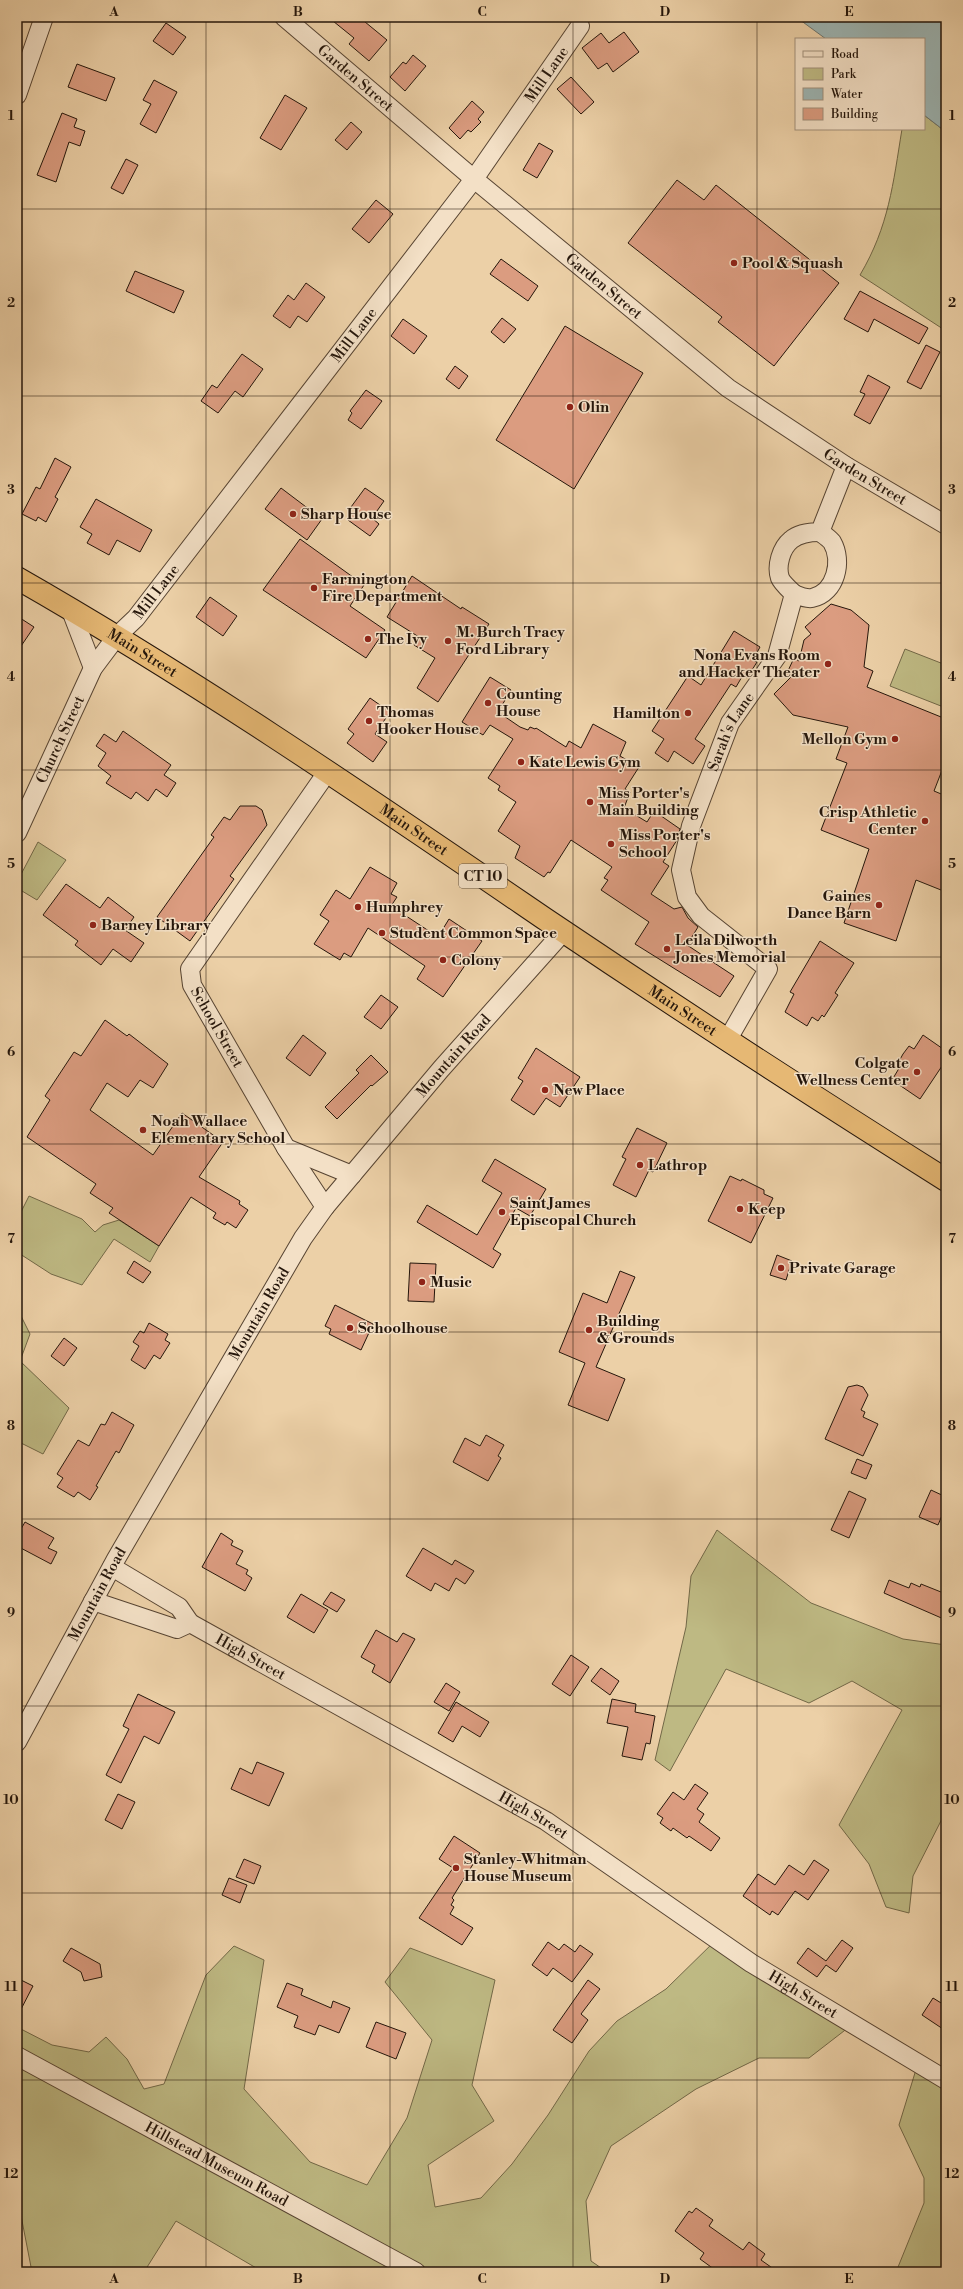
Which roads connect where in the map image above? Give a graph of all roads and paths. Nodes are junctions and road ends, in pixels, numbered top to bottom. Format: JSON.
{"nodes":[{"id":1,"x":44,"y":17,"type":"edge"},
{"id":2,"x":284,"y":17,"type":"edge"},
{"id":3,"x":580,"y":26,"type":"dead end"},
{"id":4,"x":17,"y":95,"type":"edge"},
{"id":5,"x":474,"y":179,"type":"junction"},
{"id":6,"x":846,"y":466,"type":"junction"},
{"id":7,"x":946,"y":525,"type":"edge"},
{"id":8,"x":820,"y":532,"type":"junction"},
{"id":9,"x":17,"y":578,"type":"edge"},
{"id":10,"x":794,"y":594,"type":"junction"},
{"id":11,"x":70,"y":608,"type":"junction"},
{"id":12,"x":117,"y":636,"type":"junction"},
{"id":13,"x":93,"y":668,"type":"junction"},
{"id":14,"x":328,"y":771,"type":"junction"},
{"id":15,"x":17,"y":833,"type":"edge"},
{"id":16,"x":564,"y":931,"type":"junction"},
{"id":17,"x":728,"y":1039,"type":"junction"},
{"id":18,"x":286,"y":1148,"type":"junction"},
{"id":19,"x":352,"y":1175,"type":"junction"},
{"id":20,"x":946,"y":1180,"type":"edge"},
{"id":21,"x":324,"y":1207,"type":"junction"},
{"id":22,"x":112,"y":1567,"type":"junction"},
{"id":23,"x":93,"y":1601,"type":"junction"},
{"id":24,"x":190,"y":1623,"type":"junction"},
{"id":25,"x":17,"y":1742,"type":"edge"},
{"id":26,"x":17,"y":2056,"type":"edge"},
{"id":27,"x":946,"y":2080,"type":"edge"},
{"id":28,"x":416,"y":2272,"type":"edge"}],
"edges":[{"from":1,"to":4,"type":"street"},
{"from":2,"to":5,"type":"street","name":"Garden Street"},
{"from":3,"to":5,"type":"street","name":"Mill Lane"},
{"from":5,"to":6,"type":"street","name":"Garden Street"},
{"from":5,"to":12,"type":"street","name":"Mill Lane"},
{"from":6,"to":7,"type":"street","name":"Garden Street"},
{"from":6,"to":8,"type":"street"},
{"from":8,"to":10,"type":"street"},
{"from":8,"to":10,"type":"street"},
{"from":9,"to":11,"type":"highway","name":"Main Street","number":"CT 10"},
{"from":10,"to":17,"type":"street","name":"Sarah's Lane"},
{"from":11,"to":12,"type":"highway","name":"Main Street","number":"CT 10"},
{"from":11,"to":13,"type":"street"},
{"from":12,"to":13,"type":"street","name":"Church Street"},
{"from":12,"to":14,"type":"highway","name":"Main Street","number":"CT 10"},
{"from":13,"to":15,"type":"street","name":"Church Street"},
{"from":14,"to":16,"type":"highway","name":"Main Street","number":"CT 10"},
{"from":14,"to":18,"type":"street","name":"School Street"},
{"from":16,"to":17,"type":"highway","name":"Main Street","number":"CT 10"},
{"from":16,"to":19,"type":"street","name":"Mountain Road"},
{"from":17,"to":20,"type":"highway","name":"Main Street","number":"CT 10"},
{"from":18,"to":19,"type":"street"},
{"from":18,"to":21,"type":"street","name":"School Street"},
{"from":19,"to":21,"type":"street","name":"Mountain Road"},
{"from":21,"to":22,"type":"street","name":"Mountain Road"},
{"from":22,"to":23,"type":"street","name":"Mountain Road"},
{"from":22,"to":24,"type":"street","name":"High Street"},
{"from":23,"to":24,"type":"street"},
{"from":23,"to":25,"type":"street","name":"Mountain Road"},
{"from":24,"to":27,"type":"street","name":"High Street"},
{"from":26,"to":28,"type":"street","name":"Hillstead Museum Road"}]}
